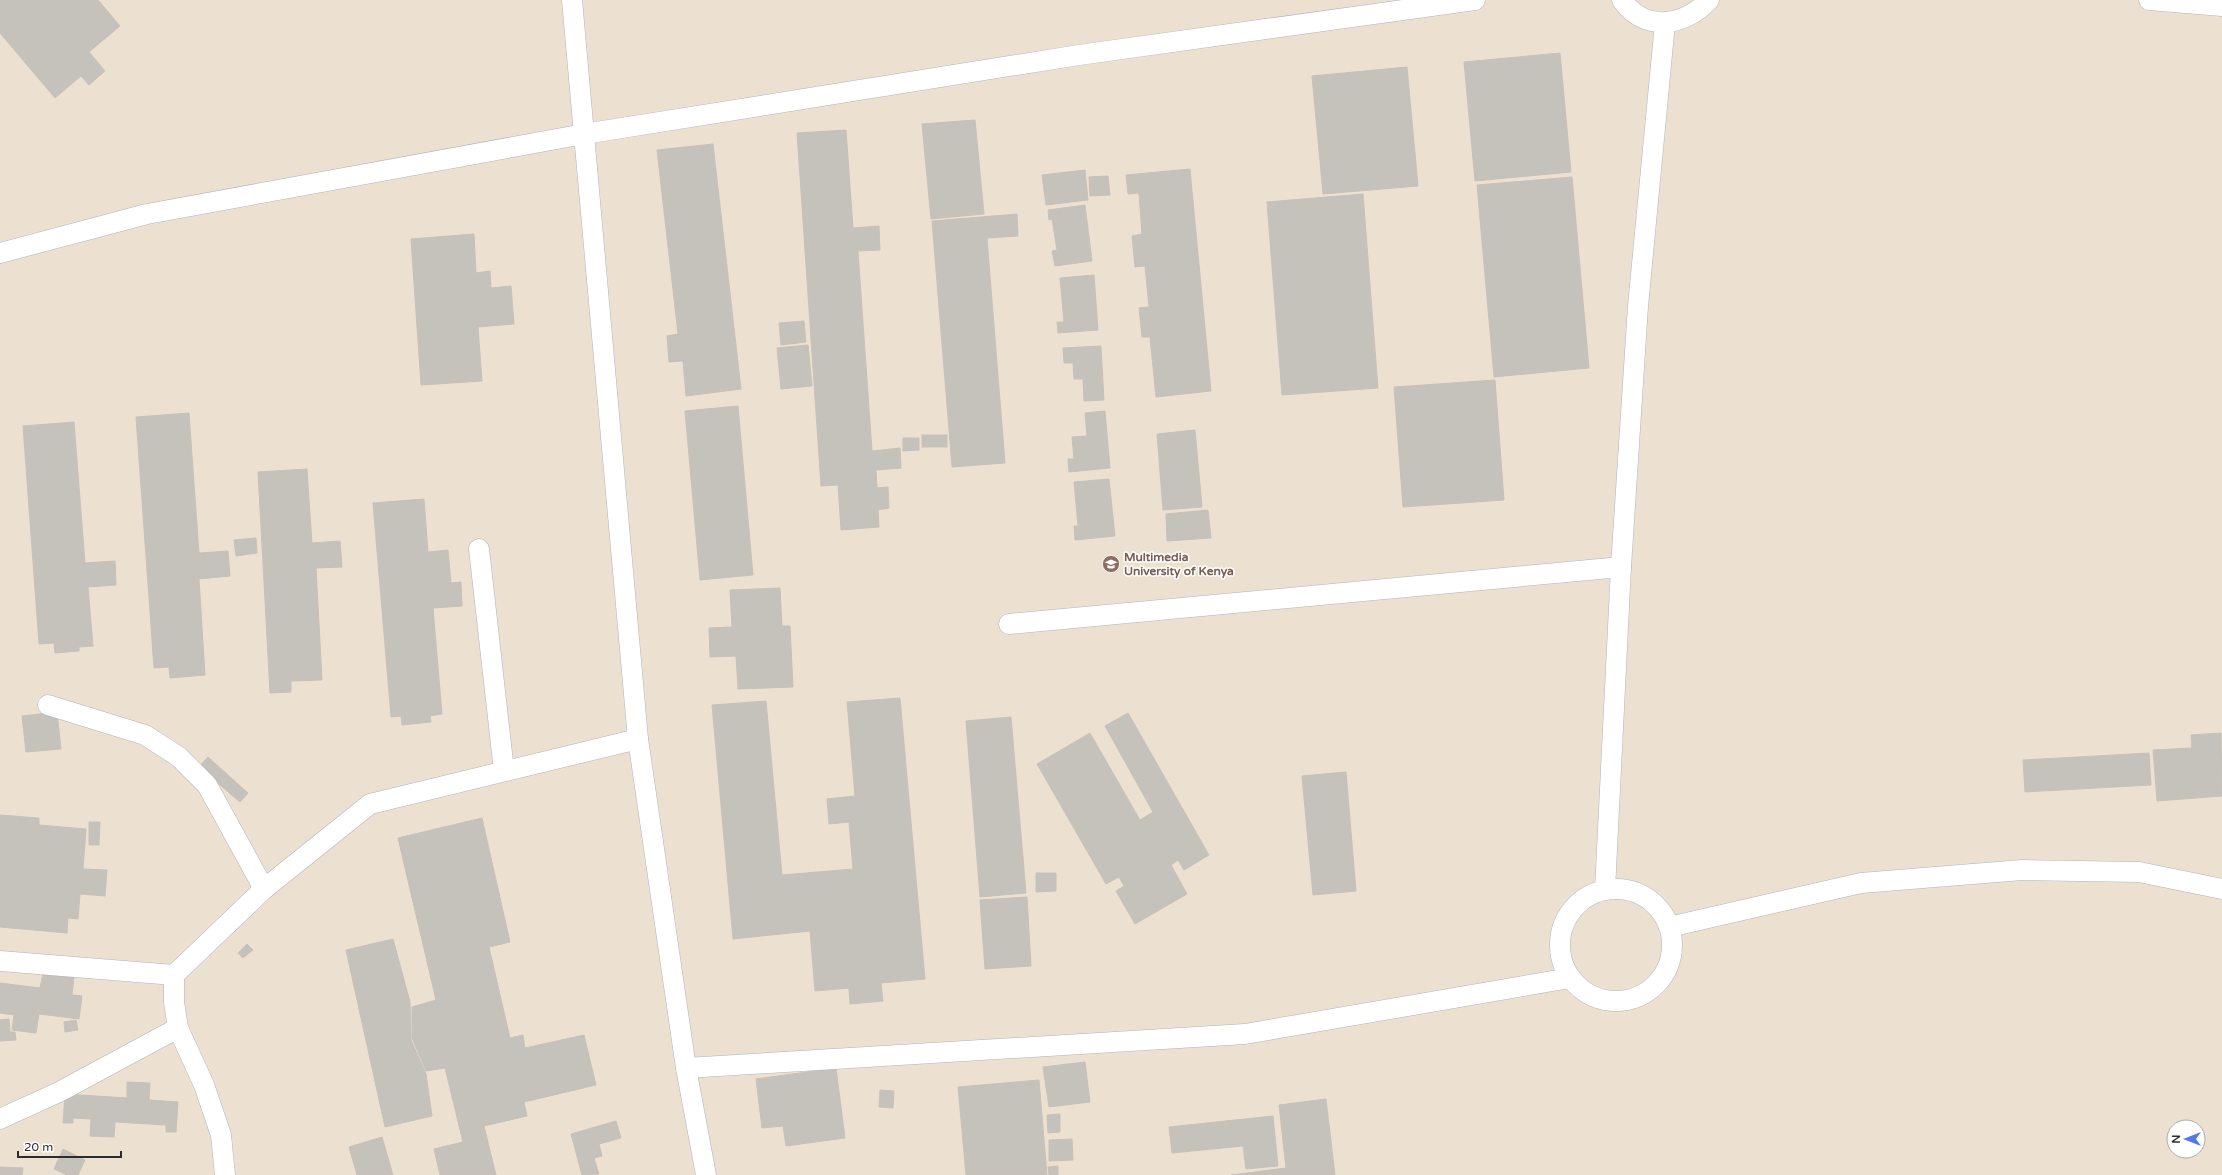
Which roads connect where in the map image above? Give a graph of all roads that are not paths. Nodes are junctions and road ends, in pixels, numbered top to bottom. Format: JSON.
{"nodes":[{"id":1,"x":572,"y":0,"type":"edge"},
{"id":2,"x":1475,"y":0,"type":"edge"},
{"id":3,"x":1622,"y":0,"type":"edge"},
{"id":4,"x":1710,"y":0,"type":"edge"},
{"id":5,"x":2150,"y":0,"type":"edge"},
{"id":6,"x":2222,"y":6,"type":"edge"},
{"id":7,"x":1665,"y":23,"type":"junction"},
{"id":8,"x":584,"y":134,"type":"junction"},
{"id":9,"x":0,"y":253,"type":"edge"},
{"id":10,"x":479,"y":549,"type":"dead end"},
{"id":11,"x":1621,"y":567,"type":"junction"},
{"id":12,"x":1009,"y":624,"type":"dead end"},
{"id":13,"x":48,"y":705,"type":"dead end"},
{"id":14,"x":638,"y":739,"type":"junction"},
{"id":15,"x":504,"y":771,"type":"junction"},
{"id":16,"x":264,"y":889,"type":"junction"},
{"id":17,"x":2222,"y":889,"type":"edge"},
{"id":18,"x":1605,"y":890,"type":"junction"},
{"id":19,"x":1670,"y":927,"type":"junction"},
{"id":20,"x":0,"y":961,"type":"edge"},
{"id":21,"x":174,"y":975,"type":"junction"},
{"id":22,"x":1570,"y":978,"type":"junction"},
{"id":23,"x":178,"y":1028,"type":"junction"},
{"id":24,"x":686,"y":1068,"type":"junction"},
{"id":25,"x":0,"y":1119,"type":"edge"},
{"id":26,"x":225,"y":1175,"type":"edge"},
{"id":27,"x":706,"y":1175,"type":"edge"}],
"edges":[{"from":1,"to":8,"type":"lane"},
{"from":2,"to":8,"type":"lane"},
{"from":3,"to":7,"type":"lane"},
{"from":4,"to":7,"type":"lane"},
{"from":5,"to":6,"type":"lane"},
{"from":7,"to":11,"type":"lane"},
{"from":8,"to":9,"type":"lane"},
{"from":8,"to":14,"type":"lane"},
{"from":10,"to":15,"type":"lane"},
{"from":11,"to":12,"type":"lane"},
{"from":11,"to":18,"type":"lane"},
{"from":13,"to":16,"type":"lane"},
{"from":14,"to":15,"type":"lane"},
{"from":14,"to":24,"type":"lane"},
{"from":15,"to":16,"type":"lane"},
{"from":16,"to":21,"type":"lane"},
{"from":17,"to":19,"type":"lane"},
{"from":18,"to":19,"type":"lane"},
{"from":18,"to":22,"type":"lane"},
{"from":19,"to":22,"type":"lane"},
{"from":20,"to":21,"type":"lane"},
{"from":21,"to":23,"type":"lane"},
{"from":22,"to":24,"type":"lane"},
{"from":23,"to":25,"type":"lane"},
{"from":23,"to":26,"type":"lane"},
{"from":24,"to":27,"type":"lane"}]}
